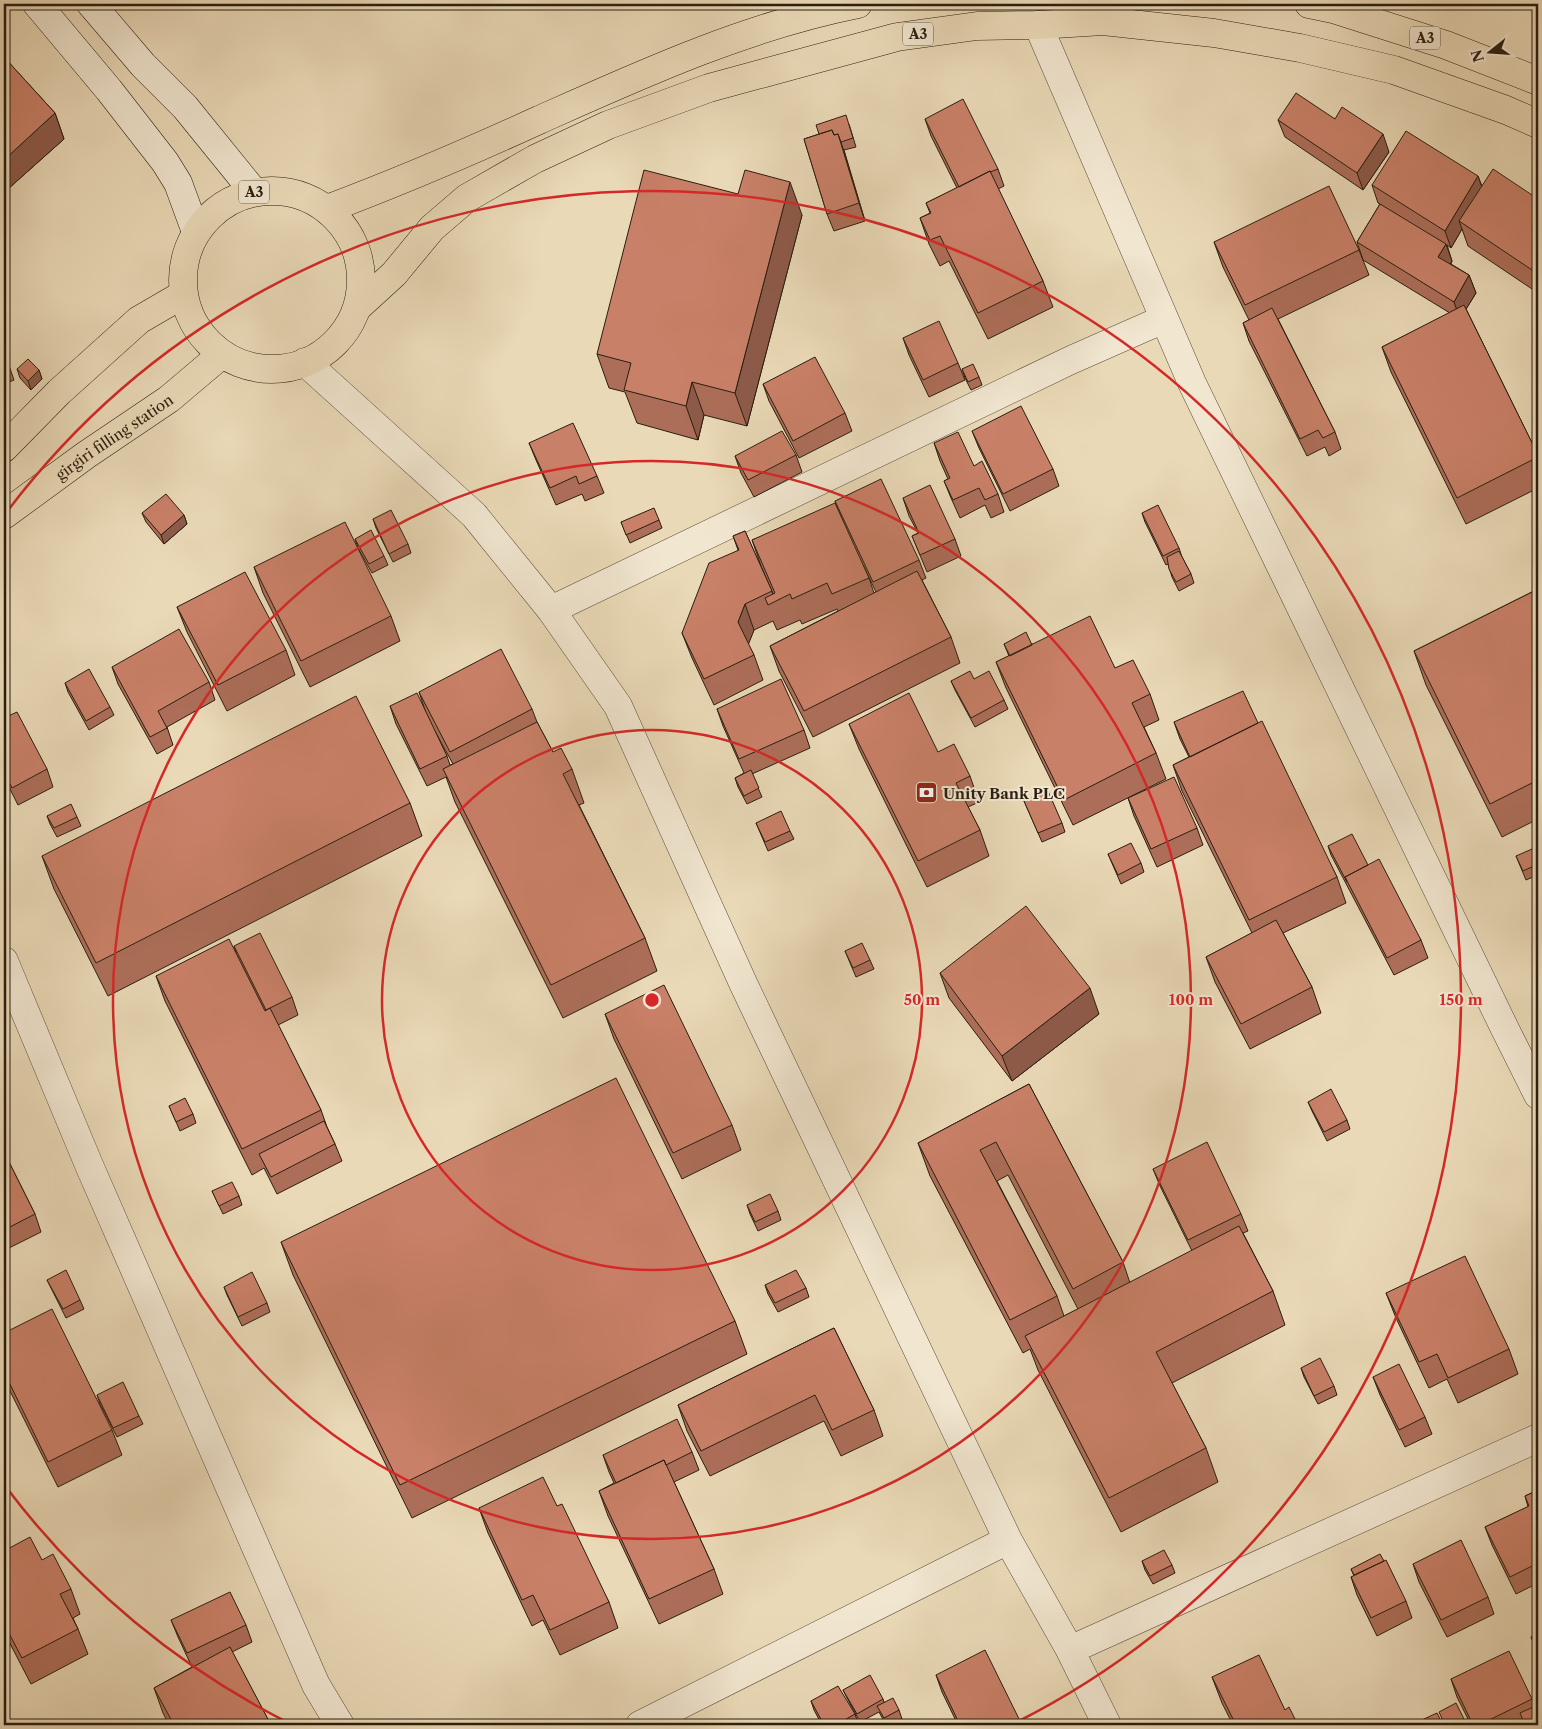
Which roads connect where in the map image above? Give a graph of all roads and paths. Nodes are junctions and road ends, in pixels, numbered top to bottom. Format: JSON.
{"nodes":[{"id":1,"x":37,"y":4,"type":"edge"},
{"id":2,"x":91,"y":4,"type":"edge"},
{"id":3,"x":858,"y":4,"type":"edge"},
{"id":4,"x":1309,"y":4,"type":"edge"},
{"id":5,"x":1038,"y":25,"type":"junction"},
{"id":6,"x":1538,"y":81,"type":"edge"},
{"id":7,"x":1538,"y":124,"type":"edge"},
{"id":8,"x":254,"y":192,"type":"junction"},
{"id":9,"x":327,"y":209,"type":"junction"},
{"id":10,"x":196,"y":232,"type":"junction"},
{"id":11,"x":182,"y":295,"type":"junction"},
{"id":12,"x":359,"y":306,"type":"junction"},
{"id":13,"x":1164,"y":319,"type":"junction"},
{"id":14,"x":221,"y":355,"type":"junction"},
{"id":15,"x":304,"y":362,"type":"junction"},
{"id":16,"x":4,"y":448,"type":"edge"},
{"id":17,"x":4,"y":515,"type":"edge"},
{"id":18,"x":551,"y":610,"type":"junction"},
{"id":19,"x":4,"y":961,"type":"edge"},
{"id":20,"x":1538,"y":1095,"type":"edge"},
{"id":21,"x":1538,"y":1438,"type":"edge"},
{"id":22,"x":1008,"y":1540,"type":"junction"},
{"id":23,"x":1070,"y":1650,"type":"junction"},
{"id":24,"x":340,"y":1725,"type":"edge"},
{"id":25,"x":640,"y":1725,"type":"edge"},
{"id":26,"x":1107,"y":1725,"type":"edge"}],
"edges":[{"from":1,"to":10,"type":"street"},
{"from":2,"to":8,"type":"street"},
{"from":3,"to":9,"type":"highway"},
{"from":4,"to":6,"type":"highway","number":"A3"},
{"from":5,"to":7,"type":"highway","number":"A3"},
{"from":5,"to":12,"type":"highway","number":"A3"},
{"from":5,"to":13,"type":"street"},
{"from":8,"to":9,"type":"highway","number":"A3"},
{"from":8,"to":10,"type":"highway","number":"A3"},
{"from":9,"to":12,"type":"highway","number":"A3"},
{"from":10,"to":11,"type":"highway","number":"A3"},
{"from":11,"to":14,"type":"highway","number":"A3"},
{"from":11,"to":16,"type":"highway"},
{"from":12,"to":15,"type":"highway","number":"A3"},
{"from":13,"to":18,"type":"street"},
{"from":13,"to":20,"type":"street"},
{"from":14,"to":15,"type":"highway","number":"A3"},
{"from":14,"to":17,"type":"highway","name":"girgiri filling station"},
{"from":15,"to":18,"type":"street"},
{"from":18,"to":22,"type":"street"},
{"from":19,"to":24,"type":"street"},
{"from":21,"to":23,"type":"street"},
{"from":22,"to":23,"type":"street"},
{"from":22,"to":25,"type":"street"},
{"from":23,"to":26,"type":"street"}]}
